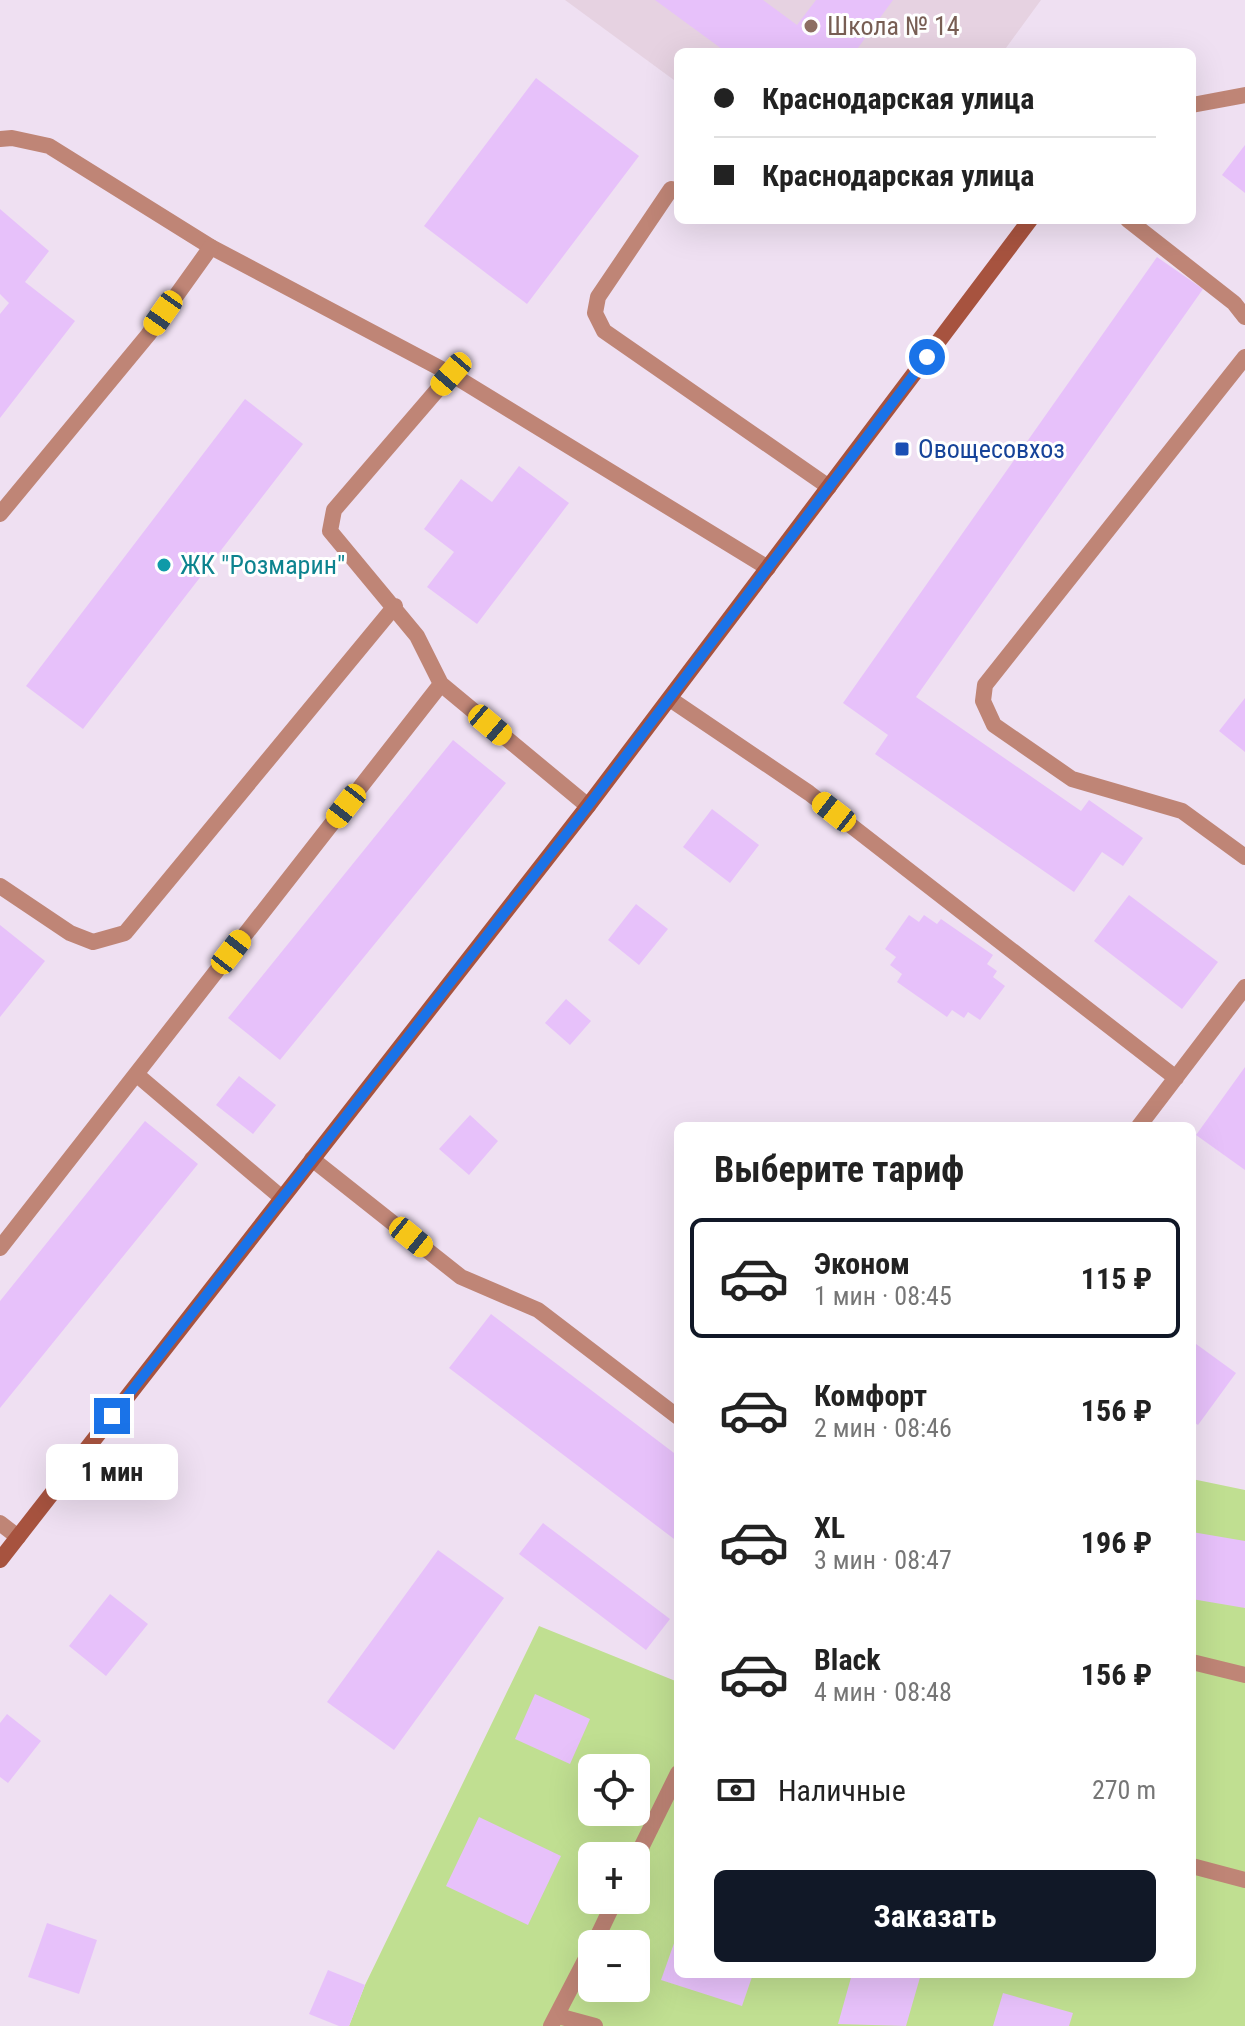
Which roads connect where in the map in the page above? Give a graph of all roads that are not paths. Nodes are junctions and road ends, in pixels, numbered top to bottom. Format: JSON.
{"nodes":[{"id":1,"x":1245,"y":95,"type":"edge"},
{"id":2,"x":1196,"y":104,"type":"edge"},
{"id":3,"x":0,"y":139,"type":"edge"},
{"id":4,"x":671,"y":189,"type":"dead end"},
{"id":5,"x":1027,"y":224,"type":"edge"},
{"id":6,"x":1133,"y":224,"type":"edge"},
{"id":7,"x":211,"y":247,"type":"junction"},
{"id":8,"x":1245,"y":317,"type":"edge"},
{"id":9,"x":1245,"y":357,"type":"edge"},
{"id":10,"x":451,"y":374,"type":"junction"},
{"id":11,"x":829,"y":487,"type":"junction"},
{"id":12,"x":0,"y":514,"type":"edge"},
{"id":13,"x":768,"y":568,"type":"junction"},
{"id":14,"x":395,"y":606,"type":"junction"},
{"id":15,"x":441,"y":684,"type":"junction"},
{"id":16,"x":670,"y":699,"type":"junction"},
{"id":17,"x":588,"y":806,"type":"junction"},
{"id":18,"x":1245,"y":857,"type":"edge"},
{"id":19,"x":0,"y":886,"type":"edge"},
{"id":20,"x":1245,"y":987,"type":"edge"},
{"id":21,"x":136,"y":1074,"type":"junction"},
{"id":22,"x":1176,"y":1078,"type":"junction"},
{"id":23,"x":1142,"y":1122,"type":"edge"},
{"id":24,"x":312,"y":1159,"type":"junction"},
{"id":25,"x":282,"y":1198,"type":"junction"},
{"id":26,"x":0,"y":1248,"type":"edge"},
{"id":27,"x":674,"y":1414,"type":"edge"},
{"id":28,"x":0,"y":1523,"type":"edge"},
{"id":29,"x":18,"y":1537,"type":"junction"},
{"id":30,"x":0,"y":1560,"type":"edge"},
{"id":31,"x":1196,"y":1663,"type":"edge"},
{"id":32,"x":1245,"y":1675,"type":"edge"},
{"id":33,"x":674,"y":1781,"type":"edge"},
{"id":34,"x":644,"y":1842,"type":"edge"},
{"id":35,"x":1196,"y":1867,"type":"edge"},
{"id":36,"x":1245,"y":1880,"type":"edge"},
{"id":37,"x":578,"y":1976,"type":"edge"},
{"id":38,"x":555,"y":2021,"type":"edge"},
{"id":39,"x":595,"y":2026,"type":"edge"}],
"edges":[{"from":1,"to":2,"type":"street"},
{"from":3,"to":7,"type":"street"},
{"from":4,"to":11,"type":"street"},
{"from":5,"to":11,"type":"main road"},
{"from":6,"to":8,"type":"street"},
{"from":7,"to":10,"type":"street"},
{"from":7,"to":12,"type":"street"},
{"from":9,"to":18,"type":"street"},
{"from":10,"to":13,"type":"street"},
{"from":10,"to":14,"type":"street"},
{"from":11,"to":13,"type":"main road"},
{"from":13,"to":16,"type":"main road"},
{"from":14,"to":15,"type":"street"},
{"from":14,"to":19,"type":"street"},
{"from":15,"to":17,"type":"street"},
{"from":15,"to":21,"type":"street"},
{"from":16,"to":17,"type":"main road"},
{"from":16,"to":22,"type":"street"},
{"from":17,"to":24,"type":"main road"},
{"from":20,"to":22,"type":"street"},
{"from":21,"to":25,"type":"street"},
{"from":21,"to":26,"type":"street"},
{"from":22,"to":23,"type":"street"},
{"from":24,"to":25,"type":"main road"},
{"from":24,"to":27,"type":"street"},
{"from":25,"to":29,"type":"main road"},
{"from":28,"to":29,"type":"street"},
{"from":29,"to":30,"type":"main road"},
{"from":31,"to":32,"type":"street"},
{"from":33,"to":34,"type":"street"},
{"from":35,"to":36,"type":"street"},
{"from":37,"to":38,"type":"street"},
{"from":38,"to":39,"type":"street"}]}
